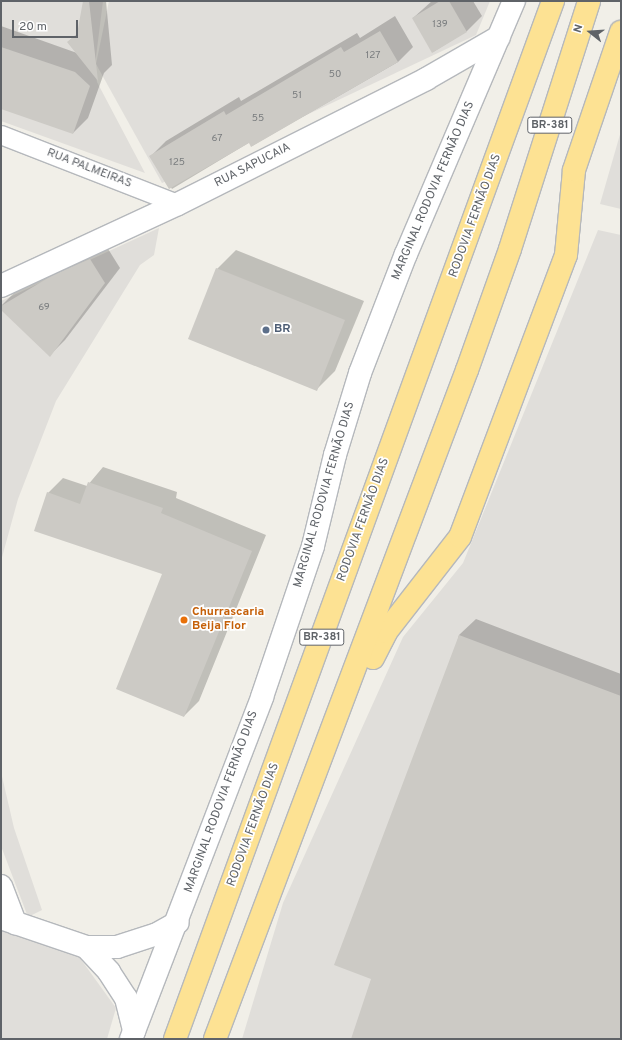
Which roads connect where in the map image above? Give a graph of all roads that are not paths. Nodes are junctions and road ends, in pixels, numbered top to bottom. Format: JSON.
{"nodes":[{"id":1,"x":514,"y":1,"type":"edge"},
{"id":2,"x":553,"y":1,"type":"edge"},
{"id":3,"x":590,"y":1,"type":"edge"},
{"id":4,"x":621,"y":32,"type":"edge"},
{"id":5,"x":499,"y":37,"type":"junction"},
{"id":6,"x":1,"y":135,"type":"edge"},
{"id":7,"x":178,"y":204,"type":"junction"},
{"id":8,"x":1,"y":286,"type":"edge"},
{"id":9,"x":317,"y":772,"type":"junction"},
{"id":10,"x":1,"y":886,"type":"edge"},
{"id":11,"x":8,"y":920,"type":"edge"},
{"id":12,"x":178,"y":922,"type":"junction"},
{"id":13,"x":86,"y":947,"type":"junction"},
{"id":14,"x":234,"y":990,"type":"junction"},
{"id":15,"x":132,"y":1035,"type":"edge"},
{"id":16,"x":175,"y":1039,"type":"edge"},
{"id":17,"x":215,"y":1039,"type":"edge"},
{"id":18,"x":223,"y":1039,"type":"edge"}],
"edges":[{"from":1,"to":5,"type":"main road","name":"MARGINAL RODOVIA FERNÃO DIAS","number":"BR-381"},
{"from":2,"to":16,"type":"highway","name":"RODOVIA FERNÃO DIAS","number":"BR-381"},
{"from":3,"to":9,"type":"highway","number":"BR-381"},
{"from":4,"to":9,"type":"highway","number":"BR-381"},
{"from":5,"to":7,"type":"main road","name":"RUA SAPUCAIA"},
{"from":5,"to":12,"type":"main road","name":"MARGINAL RODOVIA FERNÃO DIAS","number":"BR-381"},
{"from":6,"to":7,"type":"street","name":"RUA PALMEIRAS"},
{"from":7,"to":8,"type":"main road","name":"RUA SAPUCAIA"},
{"from":9,"to":14,"type":"highway","number":"BR-381"},
{"from":10,"to":11,"type":"main road"},
{"from":11,"to":13,"type":"main road"},
{"from":12,"to":13,"type":"main road"},
{"from":12,"to":15,"type":"main road","name":"MARGINAL RODOVIA FERNÃO DIAS","number":"BR-381"},
{"from":13,"to":15,"type":"main road"},
{"from":14,"to":17,"type":"highway","number":"BR-381"},
{"from":14,"to":18,"type":"highway"}]}
